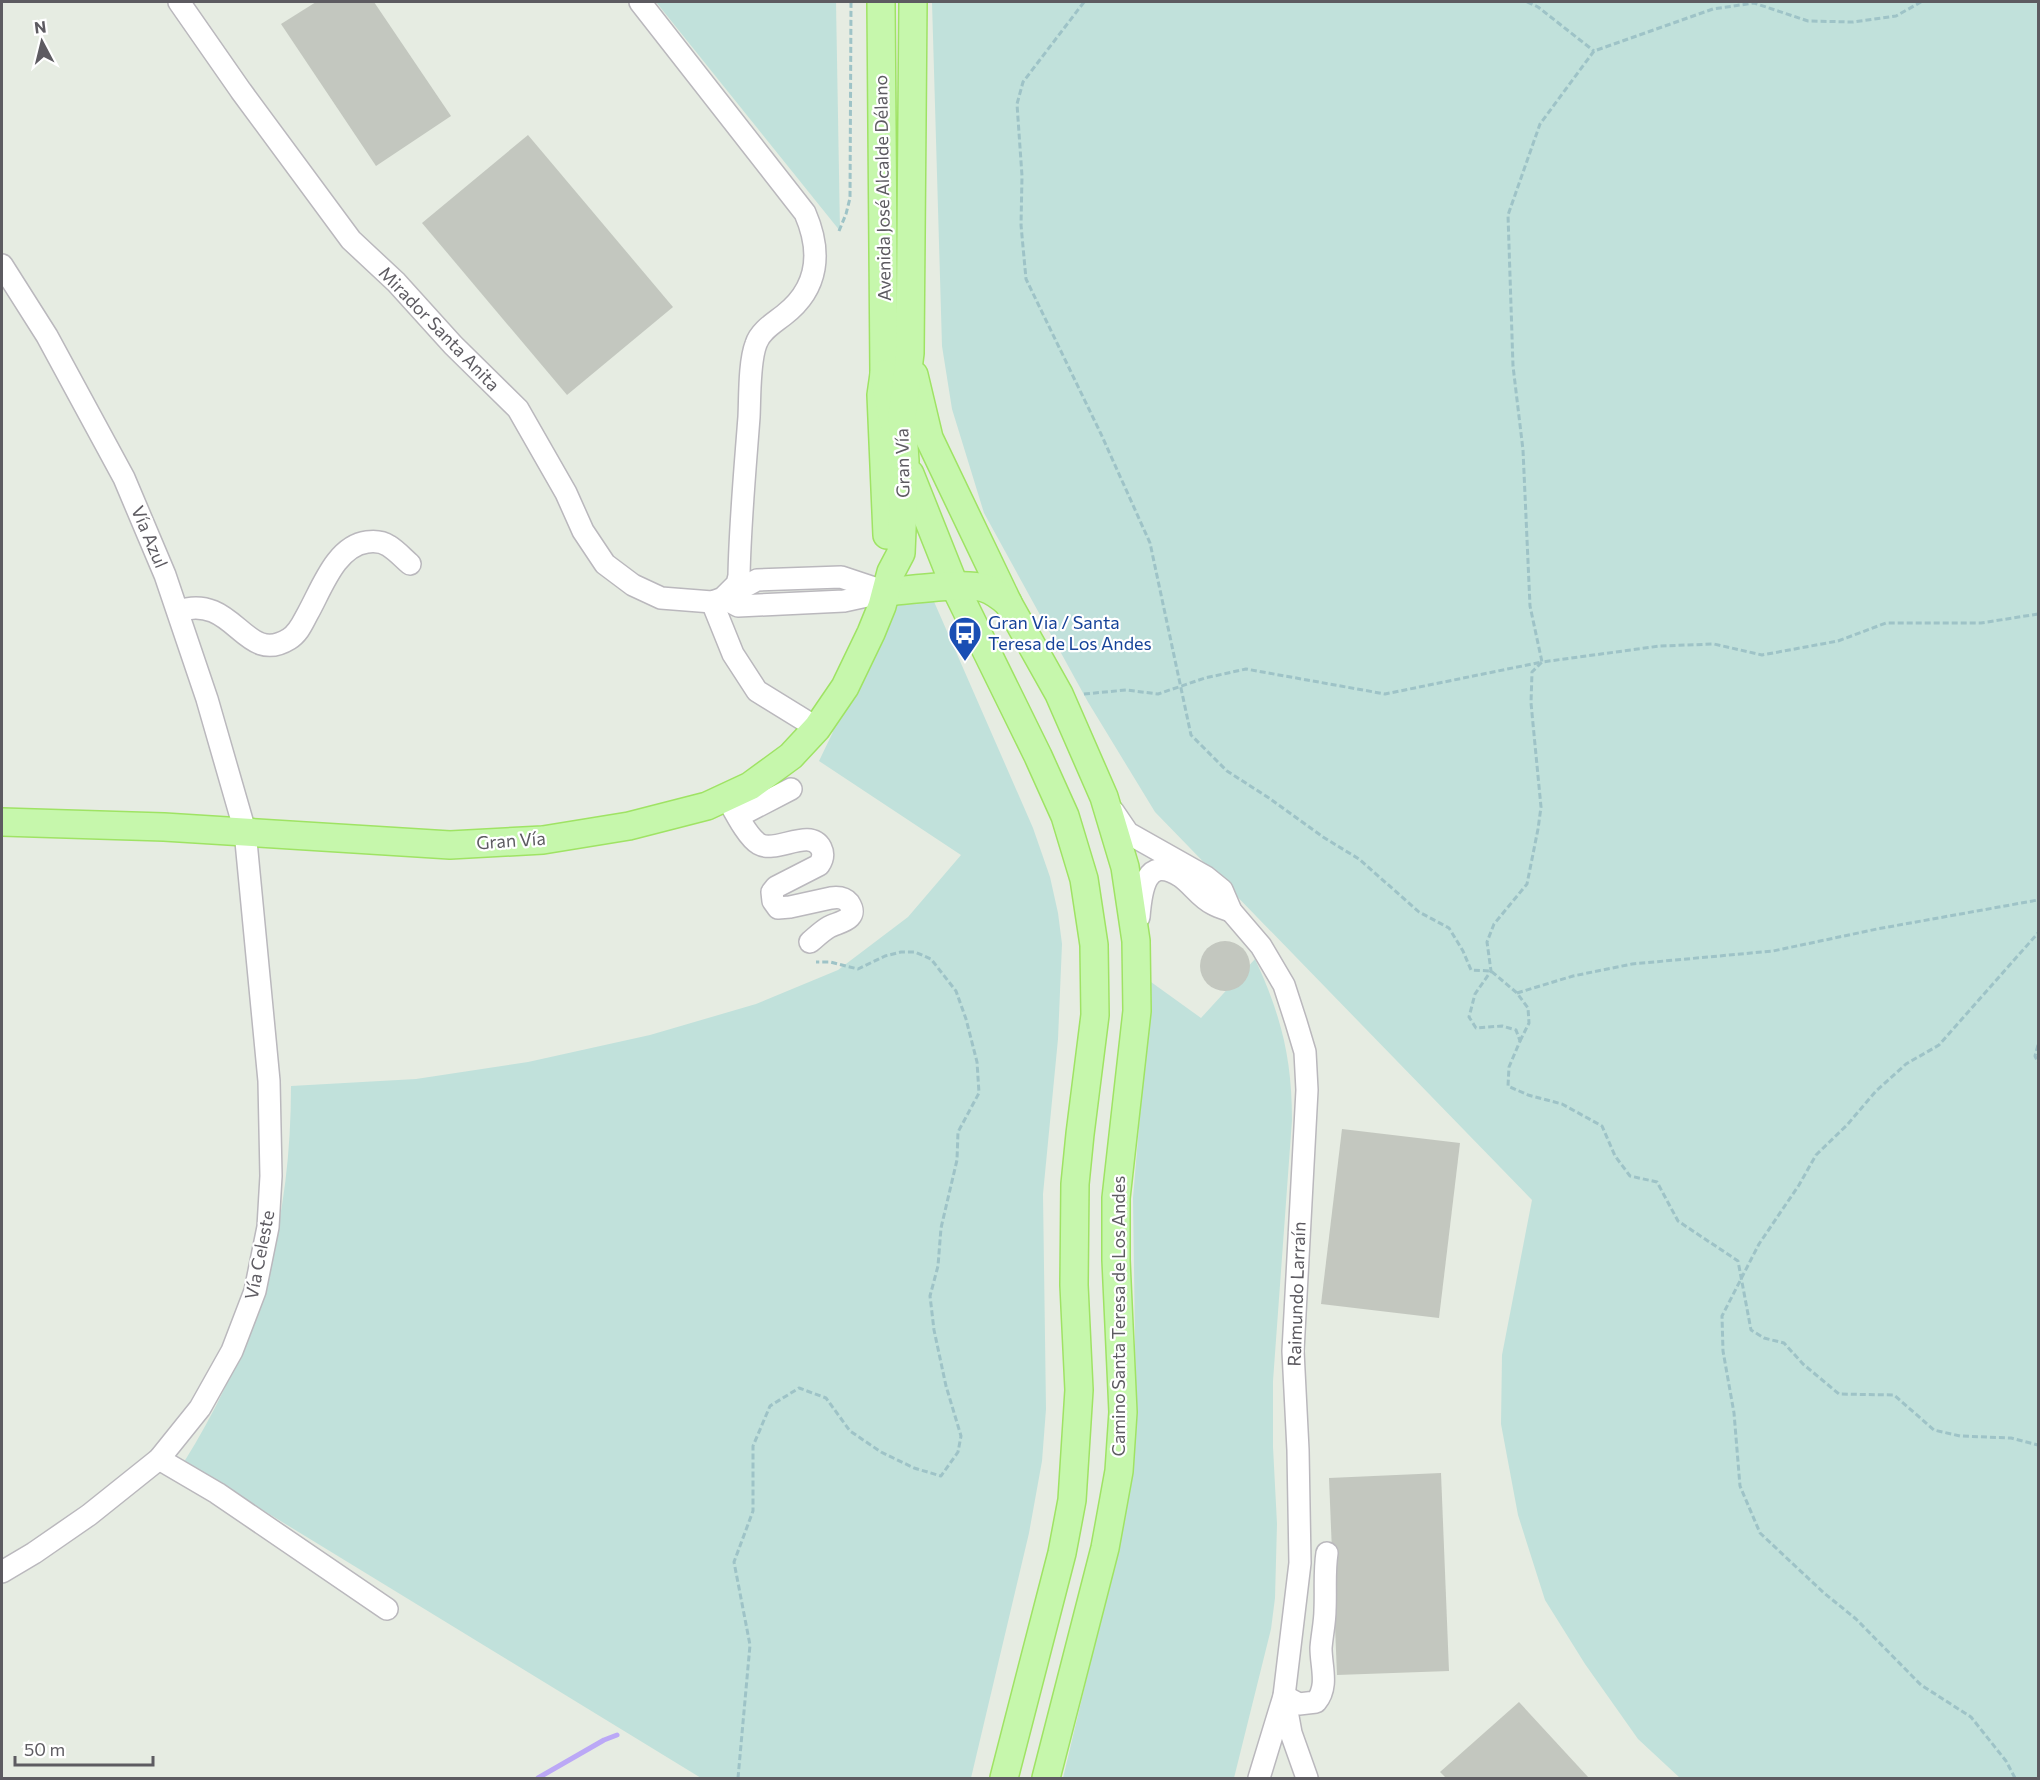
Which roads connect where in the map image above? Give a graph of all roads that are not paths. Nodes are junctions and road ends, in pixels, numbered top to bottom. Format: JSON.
{"nodes":[{"id":1,"x":179,"y":2,"type":"edge"},
{"id":2,"x":640,"y":2,"type":"edge"},
{"id":3,"x":881,"y":2,"type":"edge"},
{"id":4,"x":913,"y":2,"type":"edge"},
{"id":5,"x":2,"y":266,"type":"edge"},
{"id":6,"x":910,"y":353,"type":"junction"},
{"id":7,"x":885,"y":374,"type":"junction"},
{"id":8,"x":905,"y":461,"type":"junction"},
{"id":9,"x":410,"y":564,"type":"dead end"},
{"id":10,"x":889,"y":582,"type":"junction"},
{"id":11,"x":955,"y":587,"type":"junction"},
{"id":12,"x":717,"y":600,"type":"junction"},
{"id":13,"x":1008,"y":603,"type":"junction"},
{"id":14,"x":178,"y":611,"type":"junction"},
{"id":15,"x":1000,"y":680,"type":"junction"},
{"id":16,"x":817,"y":728,"type":"junction"},
{"id":17,"x":791,"y":789,"type":"dead end"},
{"id":18,"x":1104,"y":797,"type":"junction"},
{"id":19,"x":733,"y":807,"type":"junction"},
{"id":20,"x":2,"y":822,"type":"edge"},
{"id":21,"x":245,"y":831,"type":"junction"},
{"id":22,"x":1125,"y":867,"type":"junction"},
{"id":23,"x":1180,"y":876,"type":"junction"},
{"id":24,"x":1231,"y":910,"type":"junction"},
{"id":25,"x":1136,"y":941,"type":"junction"},
{"id":26,"x":810,"y":942,"type":"road end"},
{"id":27,"x":159,"y":1459,"type":"junction"},
{"id":28,"x":1327,"y":1553,"type":"dead end"},
{"id":29,"x":2,"y":1572,"type":"edge"},
{"id":30,"x":387,"y":1609,"type":"dead end"},
{"id":31,"x":1284,"y":1696,"type":"junction"},
{"id":32,"x":1004,"y":1779,"type":"edge"},
{"id":33,"x":1046,"y":1779,"type":"edge"},
{"id":34,"x":1259,"y":1779,"type":"edge"},
{"id":35,"x":1307,"y":1779,"type":"edge"}],
"edges":[{"from":1,"to":12,"type":"street","name":"Mirador Santa Anita"},
{"from":2,"to":12,"type":"street"},
{"from":3,"to":7,"type":"main road","name":"Avenida José Alcalde Délano"},
{"from":4,"to":6,"type":"main road","name":"Avenida José Alcalde Délano"},
{"from":5,"to":14,"type":"street","name":"Vía Azul"},
{"from":6,"to":8,"type":"main road","name":"Gran Vía"},
{"from":6,"to":13,"type":"main road","name":"Camino Santa Teresa de Los Andes"},
{"from":7,"to":8,"type":"main road"},
{"from":7,"to":10,"type":"main road","name":"Gran Vía"},
{"from":8,"to":10,"type":"main road","name":"Gran Vía"},
{"from":8,"to":11,"type":"main road"},
{"from":9,"to":14,"type":"street"},
{"from":10,"to":11,"type":"main road"},
{"from":10,"to":12,"type":"street","name":"Mirador Santa Anita"},
{"from":10,"to":16,"type":"main road","name":"Gran Vía"},
{"from":11,"to":13,"type":"main road"},
{"from":11,"to":15,"type":"main road"},
{"from":12,"to":16,"type":"street"},
{"from":13,"to":18,"type":"main road","name":"Camino Santa Teresa de Los Andes"},
{"from":14,"to":21,"type":"street","name":"Vía Azul"},
{"from":15,"to":22,"type":"main road"},
{"from":15,"to":32,"type":"main road"},
{"from":16,"to":19,"type":"main road","name":"Gran Vía"},
{"from":17,"to":19,"type":"street"},
{"from":18,"to":22,"type":"main road","name":"Camino Santa Teresa de Los Andes"},
{"from":18,"to":24,"type":"street","name":"Raimundo Larraín"},
{"from":19,"to":21,"type":"main road","name":"Gran Vía"},
{"from":19,"to":26,"type":"street"},
{"from":20,"to":21,"type":"main road","name":"Gran Vía"},
{"from":21,"to":27,"type":"street","name":"Vía Celeste"},
{"from":22,"to":23,"type":"street","name":"Raimundo Larraín"},
{"from":22,"to":25,"type":"main road","name":"Camino Santa Teresa de Los Andes"},
{"from":23,"to":24,"type":"street","name":"Raimundo Larraín"},
{"from":23,"to":25,"type":"street"},
{"from":24,"to":31,"type":"street","name":"Raimundo Larraín"},
{"from":25,"to":33,"type":"main road","name":"Camino Santa Teresa de Los Andes"},
{"from":27,"to":29,"type":"street","name":"Vía Celeste"},
{"from":27,"to":30,"type":"street"},
{"from":28,"to":31,"type":"street"},
{"from":31,"to":34,"type":"street","name":"Raimundo Larraín"},
{"from":31,"to":35,"type":"street","name":"Raimundo Larraín"}]}
